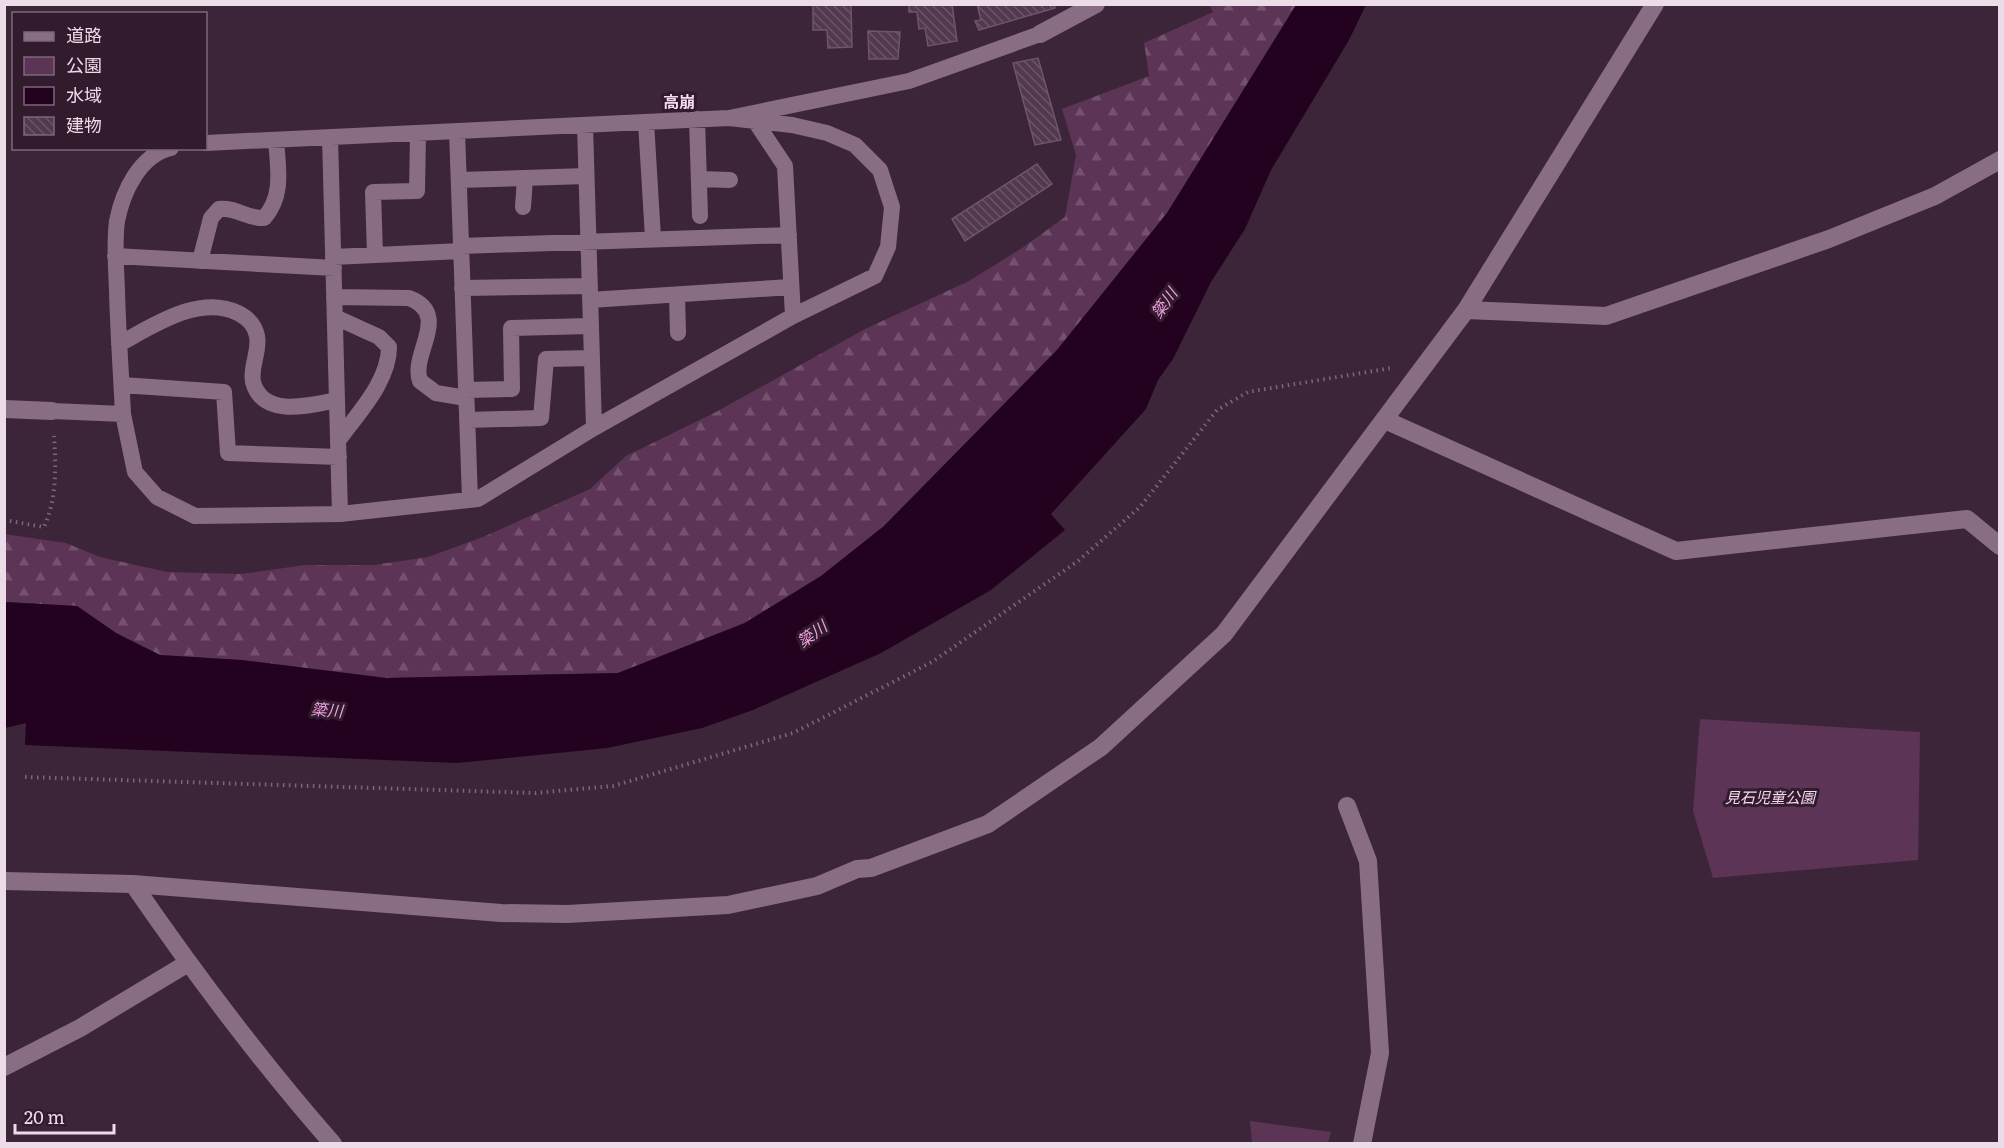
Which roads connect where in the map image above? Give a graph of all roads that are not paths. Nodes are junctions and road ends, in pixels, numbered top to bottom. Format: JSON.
{"nodes":[{"id":1,"x":1096,"y":4,"type":"edge"},
{"id":2,"x":1655,"y":4,"type":"edge"},
{"id":3,"x":1040,"y":34,"type":"joint"},
{"id":4,"x":729,"y":118,"type":"junction"},
{"id":5,"x":697,"y":119,"type":"junction"},
{"id":6,"x":755,"y":121,"type":"junction"},
{"id":7,"x":646,"y":122,"type":"junction"},
{"id":8,"x":585,"y":125,"type":"junction"},
{"id":9,"x":457,"y":131,"type":"junction"},
{"id":10,"x":418,"y":134,"type":"junction"},
{"id":11,"x":330,"y":137,"type":"junction"},
{"id":12,"x":276,"y":140,"type":"junction"},
{"id":13,"x":207,"y":143,"type":"edge"},
{"id":14,"x":164,"y":150,"type":"edge"},
{"id":15,"x":2000,"y":160,"type":"edge"},
{"id":16,"x":586,"y":176,"type":"junction"},
{"id":17,"x":525,"y":178,"type":"junction"},
{"id":18,"x":699,"y":179,"type":"junction"},
{"id":19,"x":459,"y":180,"type":"junction"},
{"id":20,"x":730,"y":180,"type":"dead end"},
{"id":21,"x":523,"y":207,"type":"dead end"},
{"id":22,"x":700,"y":216,"type":"dead end"},
{"id":23,"x":789,"y":235,"type":"junction"},
{"id":24,"x":653,"y":238,"type":"junction"},
{"id":25,"x":588,"y":240,"type":"junction"},
{"id":26,"x":461,"y":249,"type":"junction"},
{"id":27,"x":375,"y":255,"type":"junction"},
{"id":28,"x":116,"y":256,"type":"junction"},
{"id":29,"x":200,"y":261,"type":"junction"},
{"id":30,"x":333,"y":262,"type":"junction"},
{"id":31,"x":791,"y":286,"type":"junction"},
{"id":32,"x":462,"y":288,"type":"junction"},
{"id":33,"x":590,"y":293,"type":"junction"},
{"id":34,"x":677,"y":295,"type":"junction"},
{"id":35,"x":334,"y":297,"type":"junction"},
{"id":36,"x":1466,"y":310,"type":"junction"},
{"id":37,"x":793,"y":316,"type":"junction"},
{"id":38,"x":335,"y":317,"type":"junction"},
{"id":39,"x":591,"y":326,"type":"junction"},
{"id":40,"x":678,"y":333,"type":"dead end"},
{"id":41,"x":119,"y":344,"type":"junction"},
{"id":42,"x":592,"y":358,"type":"junction"},
{"id":43,"x":122,"y":385,"type":"junction"},
{"id":44,"x":466,"y":394,"type":"junction"},
{"id":45,"x":337,"y":400,"type":"junction"},
{"id":46,"x":4,"y":409,"type":"edge"},
{"id":47,"x":52,"y":411,"type":"joint"},
{"id":48,"x":123,"y":414,"type":"junction"},
{"id":49,"x":467,"y":420,"type":"junction"},
{"id":50,"x":1384,"y":420,"type":"junction"},
{"id":51,"x":594,"y":428,"type":"junction"},
{"id":52,"x":338,"y":449,"type":"junction"},
{"id":53,"x":470,"y":500,"type":"junction"},
{"id":54,"x":340,"y":514,"type":"junction"},
{"id":55,"x":2000,"y":546,"type":"edge"},
{"id":56,"x":1347,"y":806,"type":"dead end"},
{"id":57,"x":4,"y":881,"type":"edge"},
{"id":58,"x":133,"y":884,"type":"junction"},
{"id":59,"x":188,"y":963,"type":"junction"},
{"id":60,"x":4,"y":1066,"type":"edge"},
{"id":61,"x":333,"y":1143,"type":"edge"},
{"id":62,"x":1362,"y":1143,"type":"edge"}],
"edges":[{"from":1,"to":3,"type":"street"},
{"from":2,"to":36,"type":"street"},
{"from":3,"to":4,"type":"lane"},
{"from":4,"to":5,"type":"lane"},
{"from":4,"to":6,"type":"lane"},
{"from":5,"to":7,"type":"lane"},
{"from":5,"to":18,"type":"lane"},
{"from":6,"to":23,"type":"lane"},
{"from":6,"to":37,"type":"lane"},
{"from":7,"to":8,"type":"lane"},
{"from":7,"to":24,"type":"lane"},
{"from":8,"to":9,"type":"lane"},
{"from":8,"to":16,"type":"lane"},
{"from":9,"to":10,"type":"lane"},
{"from":9,"to":19,"type":"lane"},
{"from":10,"to":11,"type":"lane"},
{"from":10,"to":27,"type":"lane"},
{"from":11,"to":12,"type":"lane"},
{"from":11,"to":30,"type":"lane"},
{"from":12,"to":13,"type":"lane"},
{"from":12,"to":29,"type":"lane"},
{"from":14,"to":28,"type":"lane"},
{"from":15,"to":36,"type":"street"},
{"from":16,"to":17,"type":"lane"},
{"from":16,"to":25,"type":"lane"},
{"from":17,"to":19,"type":"lane"},
{"from":17,"to":21,"type":"lane"},
{"from":18,"to":20,"type":"lane"},
{"from":18,"to":22,"type":"lane"},
{"from":19,"to":26,"type":"lane"},
{"from":23,"to":24,"type":"lane"},
{"from":23,"to":31,"type":"lane"},
{"from":24,"to":25,"type":"lane"},
{"from":25,"to":26,"type":"lane"},
{"from":25,"to":33,"type":"lane"},
{"from":26,"to":27,"type":"lane"},
{"from":26,"to":32,"type":"lane"},
{"from":27,"to":30,"type":"lane"},
{"from":28,"to":29,"type":"lane"},
{"from":28,"to":41,"type":"lane"},
{"from":29,"to":30,"type":"lane"},
{"from":30,"to":35,"type":"lane"},
{"from":31,"to":34,"type":"lane"},
{"from":31,"to":37,"type":"lane"},
{"from":32,"to":33,"type":"lane"},
{"from":32,"to":44,"type":"lane"},
{"from":33,"to":34,"type":"lane"},
{"from":33,"to":39,"type":"lane"},
{"from":34,"to":40,"type":"lane"},
{"from":35,"to":38,"type":"lane"},
{"from":35,"to":44,"type":"lane"},
{"from":36,"to":50,"type":"street"},
{"from":37,"to":51,"type":"lane"},
{"from":38,"to":45,"type":"lane"},
{"from":38,"to":52,"type":"lane"},
{"from":39,"to":42,"type":"lane"},
{"from":39,"to":44,"type":"lane"},
{"from":41,"to":43,"type":"lane"},
{"from":41,"to":45,"type":"lane"},
{"from":42,"to":49,"type":"lane"},
{"from":42,"to":51,"type":"lane"},
{"from":43,"to":48,"type":"lane"},
{"from":43,"to":52,"type":"lane"},
{"from":44,"to":49,"type":"lane"},
{"from":45,"to":52,"type":"lane"},
{"from":46,"to":47,"type":"street"},
{"from":47,"to":48,"type":"lane"},
{"from":48,"to":54,"type":"lane"},
{"from":49,"to":53,"type":"lane"},
{"from":50,"to":55,"type":"street"},
{"from":50,"to":58,"type":"street"},
{"from":51,"to":53,"type":"lane"},
{"from":52,"to":54,"type":"lane"},
{"from":53,"to":54,"type":"lane"},
{"from":56,"to":62,"type":"street"},
{"from":57,"to":58,"type":"street"},
{"from":58,"to":59,"type":"street"},
{"from":59,"to":60,"type":"street"},
{"from":59,"to":61,"type":"street"}]}
